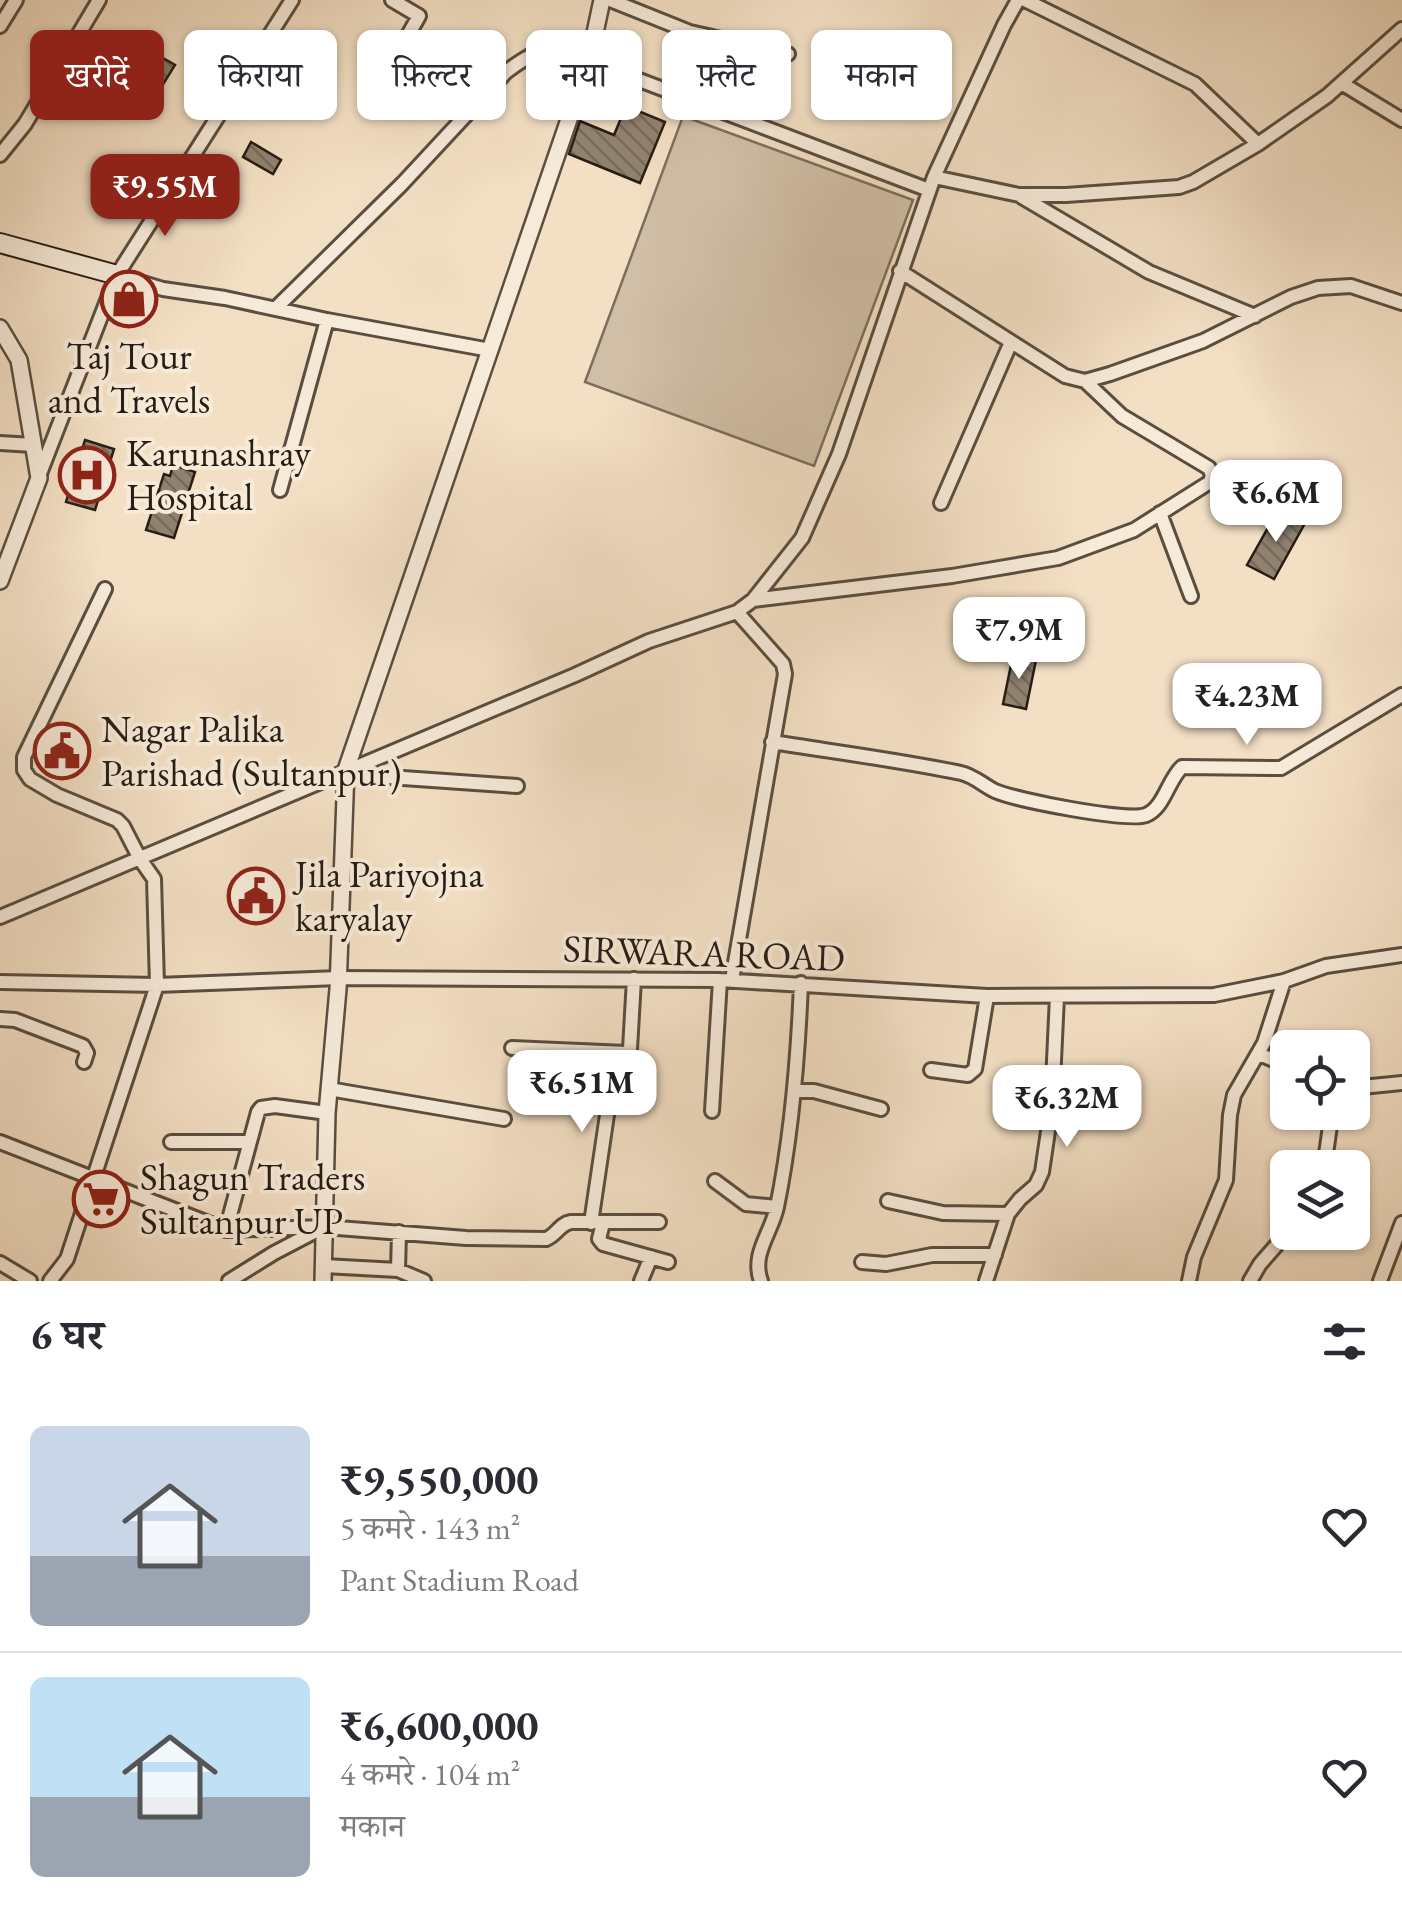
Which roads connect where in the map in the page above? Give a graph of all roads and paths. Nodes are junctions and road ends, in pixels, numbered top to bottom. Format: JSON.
{"nodes":[{"id":1,"x":16,"y":0,"type":"edge"},
{"id":2,"x":99,"y":0,"type":"edge"},
{"id":3,"x":292,"y":0,"type":"edge"},
{"id":4,"x":392,"y":0,"type":"edge"},
{"id":5,"x":602,"y":0,"type":"edge"},
{"id":6,"x":610,"y":0,"type":"edge"},
{"id":7,"x":1022,"y":0,"type":"edge"},
{"id":8,"x":0,"y":26,"type":"edge"},
{"id":9,"x":1402,"y":29,"type":"edge"},
{"id":10,"x":411,"y":30,"type":"edge"},
{"id":11,"x":596,"y":30,"type":"edge"},
{"id":12,"x":685,"y":30,"type":"edge"},
{"id":13,"x":526,"y":59,"type":"edge"},
{"id":14,"x":506,"y":72,"type":"edge"},
{"id":15,"x":642,"y":79,"type":"edge"},
{"id":16,"x":1343,"y":84,"type":"junction"},
{"id":17,"x":461,"y":120,"type":"edge"},
{"id":18,"x":569,"y":120,"type":"edge"},
{"id":19,"x":1402,"y":120,"type":"edge"},
{"id":20,"x":1258,"y":144,"type":"junction"},
{"id":21,"x":0,"y":155,"type":"edge"},
{"id":22,"x":931,"y":184,"type":"junction"},
{"id":23,"x":1018,"y":194,"type":"junction"},
{"id":24,"x":0,"y":243,"type":"edge"},
{"id":25,"x":900,"y":271,"type":"junction"},
{"id":26,"x":118,"y":275,"type":"junction"},
{"id":27,"x":1402,"y":303,"type":"edge"},
{"id":28,"x":275,"y":309,"type":"junction"},
{"id":29,"x":1255,"y":316,"type":"junction"},
{"id":30,"x":327,"y":320,"type":"junction"},
{"id":31,"x":0,"y":328,"type":"edge"},
{"id":32,"x":1011,"y":342,"type":"junction"},
{"id":33,"x":490,"y":350,"type":"junction"},
{"id":34,"x":1085,"y":381,"type":"junction"},
{"id":35,"x":0,"y":443,"type":"edge"},
{"id":36,"x":33,"y":445,"type":"junction"},
{"id":37,"x":38,"y":478,"type":"junction"},
{"id":38,"x":280,"y":490,"type":"dead end"},
{"id":39,"x":942,"y":502,"type":"dead end"},
{"id":40,"x":1160,"y":513,"type":"junction"},
{"id":41,"x":0,"y":580,"type":"edge"},
{"id":42,"x":104,"y":589,"type":"dead end"},
{"id":43,"x":1191,"y":596,"type":"dead end"},
{"id":44,"x":752,"y":600,"type":"junction"},
{"id":45,"x":737,"y":612,"type":"junction"},
{"id":46,"x":1402,"y":696,"type":"edge"},
{"id":47,"x":772,"y":742,"type":"junction"},
{"id":48,"x":346,"y":772,"type":"junction"},
{"id":49,"x":517,"y":786,"type":"dead end"},
{"id":50,"x":140,"y":858,"type":"junction"},
{"id":51,"x":0,"y":916,"type":"edge"},
{"id":52,"x":1402,"y":955,"type":"edge"},
{"id":53,"x":339,"y":978,"type":"junction"},
{"id":54,"x":634,"y":979,"type":"junction"},
{"id":55,"x":726,"y":980,"type":"junction"},
{"id":56,"x":1284,"y":981,"type":"junction"},
{"id":57,"x":0,"y":982,"type":"edge"},
{"id":58,"x":801,"y":983,"type":"junction"},
{"id":59,"x":157,"y":985,"type":"junction"},
{"id":60,"x":986,"y":996,"type":"junction"},
{"id":61,"x":1057,"y":996,"type":"junction"},
{"id":62,"x":0,"y":1019,"type":"edge"},
{"id":63,"x":512,"y":1048,"type":"dead end"},
{"id":64,"x":616,"y":1054,"type":"junction"},
{"id":65,"x":1259,"y":1054,"type":"junction"},
{"id":66,"x":1270,"y":1059,"type":"edge"},
{"id":67,"x":84,"y":1062,"type":"dead end"},
{"id":68,"x":932,"y":1070,"type":"dead end"},
{"id":69,"x":1402,"y":1083,"type":"edge"},
{"id":70,"x":1370,"y":1086,"type":"edge"},
{"id":71,"x":329,"y":1089,"type":"junction"},
{"id":72,"x":795,"y":1090,"type":"junction"},
{"id":73,"x":881,"y":1109,"type":"dead end"},
{"id":74,"x":712,"y":1111,"type":"dead end"},
{"id":75,"x":327,"y":1113,"type":"junction"},
{"id":76,"x":504,"y":1118,"type":"dead end"},
{"id":77,"x":0,"y":1142,"type":"edge"},
{"id":78,"x":171,"y":1142,"type":"dead end"},
{"id":79,"x":250,"y":1142,"type":"junction"},
{"id":80,"x":92,"y":1179,"type":"junction"},
{"id":81,"x":715,"y":1181,"type":"dead end"},
{"id":82,"x":888,"y":1201,"type":"dead end"},
{"id":83,"x":777,"y":1208,"type":"junction"},
{"id":84,"x":1008,"y":1214,"type":"junction"},
{"id":85,"x":658,"y":1222,"type":"dead end"},
{"id":86,"x":597,"y":1223,"type":"junction"},
{"id":87,"x":1402,"y":1223,"type":"edge"},
{"id":88,"x":325,"y":1227,"type":"junction"},
{"id":89,"x":226,"y":1230,"type":"junction"},
{"id":90,"x":399,"y":1232,"type":"junction"},
{"id":91,"x":1272,"y":1250,"type":"edge"},
{"id":92,"x":995,"y":1255,"type":"junction"},
{"id":93,"x":651,"y":1257,"type":"junction"},
{"id":94,"x":668,"y":1262,"type":"dead end"},
{"id":95,"x":862,"y":1262,"type":"dead end"},
{"id":96,"x":0,"y":1263,"type":"edge"},
{"id":97,"x":398,"y":1270,"type":"junction"},
{"id":98,"x":324,"y":1274,"type":"edge"},
{"id":99,"x":30,"y":1281,"type":"edge"},
{"id":100,"x":50,"y":1281,"type":"edge"},
{"id":101,"x":229,"y":1281,"type":"edge"},
{"id":102,"x":424,"y":1281,"type":"edge"},
{"id":103,"x":640,"y":1281,"type":"edge"},
{"id":104,"x":761,"y":1281,"type":"edge"},
{"id":105,"x":986,"y":1281,"type":"edge"},
{"id":106,"x":1188,"y":1281,"type":"edge"},
{"id":107,"x":1250,"y":1281,"type":"edge"},
{"id":108,"x":1380,"y":1281,"type":"edge"}],
"edges":[{"from":1,"to":8,"type":"street"},
{"from":2,"to":21,"type":"street"},
{"from":3,"to":26,"type":"street"},
{"from":4,"to":10,"type":"street"},
{"from":5,"to":11,"type":"street"},
{"from":6,"to":12,"type":"street"},
{"from":7,"to":20,"type":"street"},
{"from":7,"to":22,"type":"street"},
{"from":9,"to":16,"type":"street"},
{"from":13,"to":14,"type":"street"},
{"from":15,"to":22,"type":"street"},
{"from":16,"to":19,"type":"street"},
{"from":16,"to":20,"type":"street"},
{"from":17,"to":28,"type":"street"},
{"from":18,"to":33,"type":"street"},
{"from":20,"to":23,"type":"street"},
{"from":22,"to":23,"type":"street"},
{"from":22,"to":25,"type":"street"},
{"from":23,"to":29,"type":"street"},
{"from":24,"to":26,"type":"main road"},
{"from":25,"to":32,"type":"street"},
{"from":25,"to":44,"type":"street"},
{"from":26,"to":28,"type":"street"},
{"from":26,"to":37,"type":"street"},
{"from":27,"to":29,"type":"street"},
{"from":28,"to":30,"type":"street"},
{"from":29,"to":34,"type":"street"},
{"from":30,"to":33,"type":"street"},
{"from":30,"to":38,"type":"street"},
{"from":31,"to":36,"type":"street"},
{"from":32,"to":34,"type":"street"},
{"from":32,"to":39,"type":"street"},
{"from":33,"to":48,"type":"street"},
{"from":34,"to":40,"type":"street"},
{"from":35,"to":36,"type":"street"},
{"from":36,"to":37,"type":"street"},
{"from":37,"to":41,"type":"street"},
{"from":40,"to":43,"type":"street"},
{"from":40,"to":44,"type":"street"},
{"from":42,"to":50,"type":"street"},
{"from":44,"to":45,"type":"street"},
{"from":45,"to":47,"type":"street"},
{"from":45,"to":48,"type":"street"},
{"from":46,"to":47,"type":"street"},
{"from":47,"to":55,"type":"street"},
{"from":48,"to":49,"type":"street"},
{"from":48,"to":50,"type":"street"},
{"from":48,"to":53,"type":"street"},
{"from":50,"to":51,"type":"street"},
{"from":50,"to":59,"type":"street"},
{"from":52,"to":56,"type":"street","name":"SIRWARA ROAD"},
{"from":53,"to":54,"type":"street","name":"SIRWARA ROAD"},
{"from":53,"to":59,"type":"street","name":"SIRWARA ROAD"},
{"from":53,"to":71,"type":"street"},
{"from":54,"to":55,"type":"street","name":"SIRWARA ROAD"},
{"from":54,"to":64,"type":"street"},
{"from":55,"to":58,"type":"street","name":"SIRWARA ROAD"},
{"from":55,"to":74,"type":"street"},
{"from":56,"to":61,"type":"street","name":"SIRWARA ROAD"},
{"from":56,"to":65,"type":"street"},
{"from":57,"to":59,"type":"street","name":"SIRWARA ROAD"},
{"from":58,"to":60,"type":"street","name":"SIRWARA ROAD"},
{"from":58,"to":72,"type":"street"},
{"from":59,"to":80,"type":"street"},
{"from":60,"to":61,"type":"street","name":"SIRWARA ROAD"},
{"from":60,"to":68,"type":"street"},
{"from":61,"to":84,"type":"street"},
{"from":62,"to":67,"type":"street"},
{"from":63,"to":64,"type":"street"},
{"from":64,"to":86,"type":"street"},
{"from":65,"to":66,"type":"street"},
{"from":65,"to":106,"type":"street"},
{"from":69,"to":70,"type":"street"},
{"from":71,"to":75,"type":"street"},
{"from":71,"to":76,"type":"street"},
{"from":72,"to":73,"type":"street"},
{"from":72,"to":83,"type":"street"},
{"from":75,"to":79,"type":"street"},
{"from":75,"to":88,"type":"street"},
{"from":77,"to":80,"type":"street"},
{"from":78,"to":79,"type":"street"},
{"from":79,"to":89,"type":"street"},
{"from":80,"to":89,"type":"street"},
{"from":80,"to":100,"type":"street"},
{"from":81,"to":83,"type":"street"},
{"from":82,"to":84,"type":"street"},
{"from":83,"to":104,"type":"street"},
{"from":84,"to":92,"type":"street"},
{"from":85,"to":86,"type":"street"},
{"from":86,"to":90,"type":"street"},
{"from":86,"to":93,"type":"street"},
{"from":87,"to":108,"type":"street"},
{"from":88,"to":89,"type":"street"},
{"from":88,"to":90,"type":"street"},
{"from":88,"to":98,"type":"street"},
{"from":88,"to":101,"type":"street"},
{"from":90,"to":97,"type":"street"},
{"from":91,"to":107,"type":"street"},
{"from":92,"to":95,"type":"street"},
{"from":92,"to":105,"type":"street"},
{"from":93,"to":94,"type":"street"},
{"from":93,"to":103,"type":"street"},
{"from":96,"to":99,"type":"street"},
{"from":97,"to":98,"type":"street"},
{"from":97,"to":102,"type":"street"}]}
